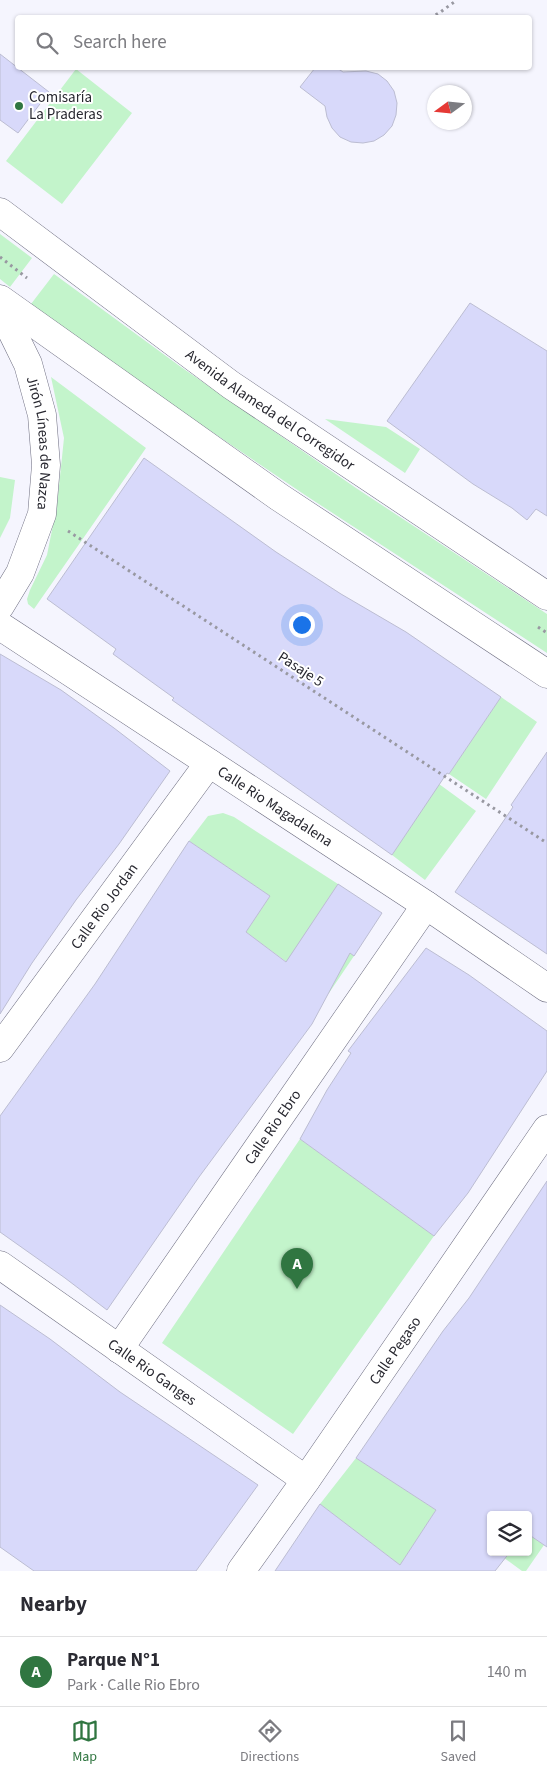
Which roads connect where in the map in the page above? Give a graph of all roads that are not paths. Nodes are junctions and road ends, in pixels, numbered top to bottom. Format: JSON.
{"nodes":[{"id":1,"x":0,"y":212,"type":"edge"},
{"id":2,"x":0,"y":300,"type":"edge"},
{"id":3,"x":0,"y":307,"type":"edge"},
{"id":4,"x":547,"y":596,"type":"edge"},
{"id":5,"x":0,"y":606,"type":"edge"},
{"id":6,"x":0,"y":626,"type":"edge"},
{"id":7,"x":547,"y":674,"type":"edge"},
{"id":8,"x":209,"y":763,"type":"junction"},
{"id":9,"x":426,"y":905,"type":"junction"},
{"id":10,"x":547,"y":988,"type":"edge"},
{"id":11,"x":0,"y":1048,"type":"edge"},
{"id":12,"x":547,"y":1129,"type":"edge"},
{"id":13,"x":0,"y":1265,"type":"edge"},
{"id":14,"x":119,"y":1349,"type":"junction"},
{"id":15,"x":306,"y":1480,"type":"junction"},
{"id":16,"x":241,"y":1571,"type":"edge"}],
"edges":[{"from":1,"to":4,"type":"street","name":"Avenida Alameda del Corregidor"},
{"from":2,"to":7,"type":"street"},
{"from":3,"to":5,"type":"street","name":"Jirón Líneas de Nazca"},
{"from":6,"to":8,"type":"street","name":"Calle Rio Magadalena"},
{"from":8,"to":9,"type":"street","name":"Calle Rio Magadalena"},
{"from":8,"to":11,"type":"street","name":"Calle Rio Jordan"},
{"from":9,"to":10,"type":"street","name":"Calle Rio Magadalena"},
{"from":9,"to":14,"type":"street","name":"Calle Rio Ebro"},
{"from":12,"to":15,"type":"street","name":"Calle Pegaso"},
{"from":13,"to":14,"type":"street","name":"Calle Rio Ganges"},
{"from":14,"to":15,"type":"street","name":"Calle Rio Ganges"},
{"from":15,"to":16,"type":"street","name":"Calle Pegaso"}]}
